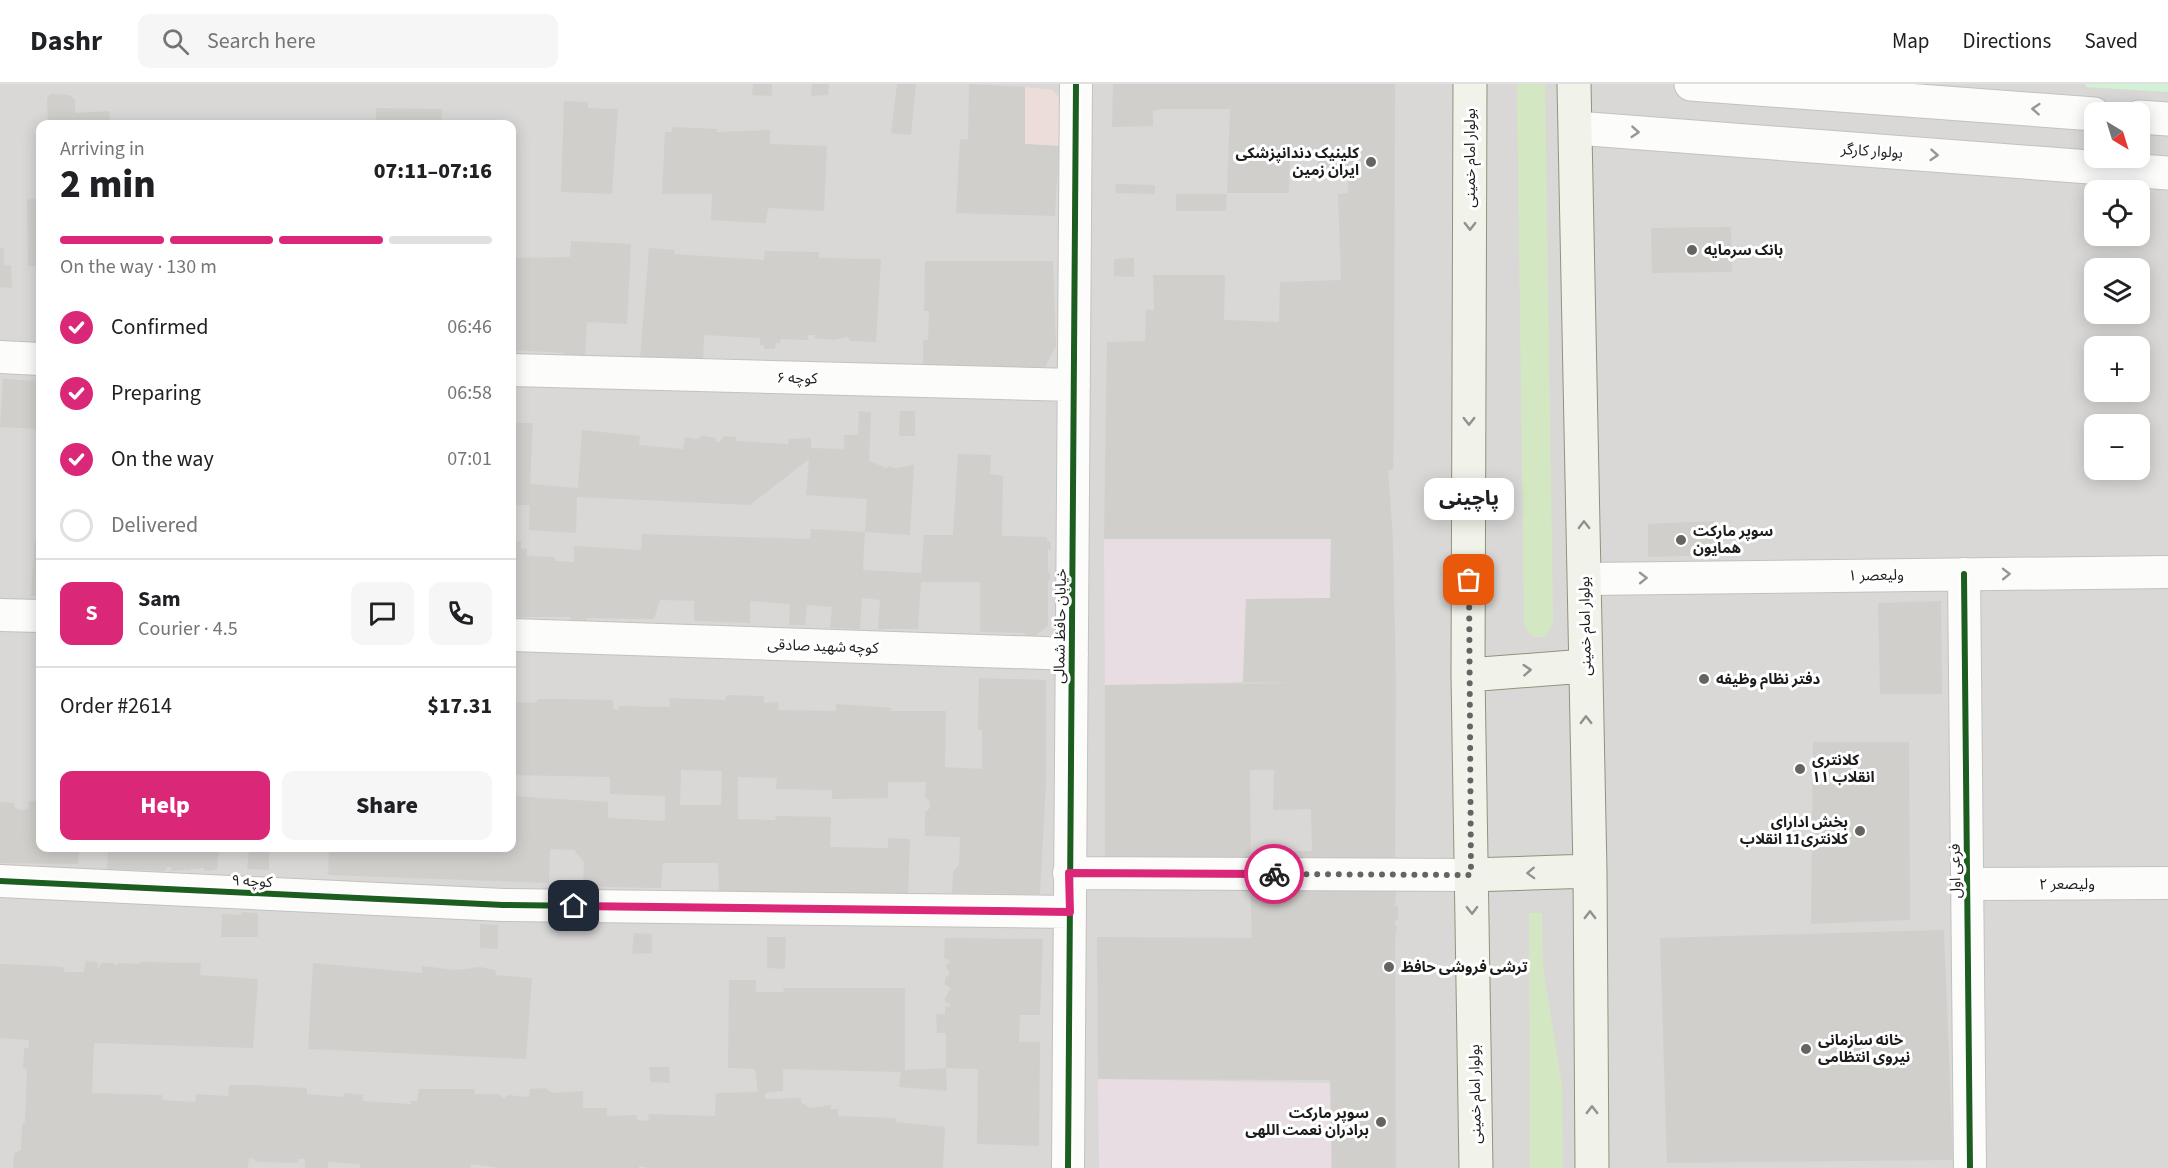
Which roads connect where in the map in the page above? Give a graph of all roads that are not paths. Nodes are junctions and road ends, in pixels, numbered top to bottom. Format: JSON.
{"nodes":[{"id":1,"x":1076,"y":84,"type":"edge"},
{"id":2,"x":1470,"y":84,"type":"edge"},
{"id":3,"x":1574,"y":84,"type":"edge"},
{"id":4,"x":1691,"y":84,"type":"edge"},
{"id":5,"x":2084,"y":113,"type":"edge"},
{"id":6,"x":2150,"y":118,"type":"edge"},
{"id":7,"x":2168,"y":119,"type":"edge"},
{"id":8,"x":1576,"y":128,"type":"junction"},
{"id":9,"x":2168,"y":173,"type":"edge"},
{"id":10,"x":0,"y":357,"type":"edge"},
{"id":11,"x":36,"y":359,"type":"edge"},
{"id":12,"x":516,"y":370,"type":"edge"},
{"id":13,"x":1074,"y":385,"type":"junction"},
{"id":14,"x":2168,"y":572,"type":"edge"},
{"id":15,"x":1964,"y":574,"type":"junction"},
{"id":16,"x":1584,"y":579,"type":"junction"},
{"id":17,"x":0,"y":615,"type":"edge"},
{"id":18,"x":36,"y":616,"type":"edge"},
{"id":19,"x":516,"y":635,"type":"edge"},
{"id":20,"x":1072,"y":654,"type":"junction"},
{"id":21,"x":1585,"y":666,"type":"junction"},
{"id":22,"x":1468,"y":675,"type":"junction"},
{"id":23,"x":1590,"y":871,"type":"junction"},
{"id":24,"x":1069,"y":873,"type":"junction"},
{"id":25,"x":1471,"y":875,"type":"junction"},
{"id":26,"x":0,"y":881,"type":"edge"},
{"id":27,"x":2168,"y":883,"type":"edge"},
{"id":28,"x":1967,"y":884,"type":"junction"},
{"id":29,"x":1070,"y":912,"type":"junction"},
{"id":30,"x":1068,"y":1168,"type":"edge"},
{"id":31,"x":1476,"y":1168,"type":"edge"},
{"id":32,"x":1592,"y":1168,"type":"edge"},
{"id":33,"x":1970,"y":1168,"type":"edge"}],
"edges":[{"from":1,"to":13,"type":"street","name":"خیابان حافظ شمالی"},
{"from":2,"to":22,"type":"main road","name":"بولوار امام خمینی","one_way":true},
{"from":3,"to":8,"type":"main road","name":"بولوار امام خمینی"},
{"from":5,"to":4,"type":"street","one_way":true},
{"from":6,"to":7,"type":"street"},
{"from":8,"to":9,"type":"street","name":"بولوار کارگر","one_way":true},
{"from":16,"to":8,"type":"main road","name":"بولوار امام خمینی","one_way":true},
{"from":10,"to":11,"type":"street"},
{"from":12,"to":13,"type":"street","name":"کوچه ۶"},
{"from":13,"to":20,"type":"street","name":"خیابان حافظ شمالی"},
{"from":15,"to":14,"type":"street","name":"ولیعصر ۱","one_way":true},
{"from":16,"to":15,"type":"street","name":"ولیعصر ۱","one_way":true},
{"from":15,"to":28,"type":"street","name":"فرعی اول"},
{"from":16,"to":21,"type":"main road","name":"بولوار امام خمینی"},
{"from":17,"to":18,"type":"street"},
{"from":19,"to":20,"type":"street","name":"کوچه شهید صادقی"},
{"from":20,"to":24,"type":"street","name":"خیابان حافظ شمالی"},
{"from":22,"to":21,"type":"main road","one_way":true},
{"from":23,"to":21,"type":"main road","name":"بولوار امام خمینی","one_way":true},
{"from":22,"to":25,"type":"main road","name":"بولوار امام خمینی"},
{"from":23,"to":25,"type":"main road","one_way":true},
{"from":32,"to":23,"type":"main road","name":"بولوار امام خمینی","one_way":true},
{"from":24,"to":25,"type":"street"},
{"from":24,"to":29,"type":"street","name":"خیابان حافظ شمالی"},
{"from":25,"to":31,"type":"main road","name":"بولوار امام خمینی","one_way":true},
{"from":26,"to":29,"type":"street","name":"کوچه ۹"},
{"from":27,"to":28,"type":"street","name":"ولیصعر ۲"},
{"from":28,"to":33,"type":"street","name":"فرعی اول"},
{"from":29,"to":30,"type":"street","name":"خیابان حافظ شمالی"}]}
